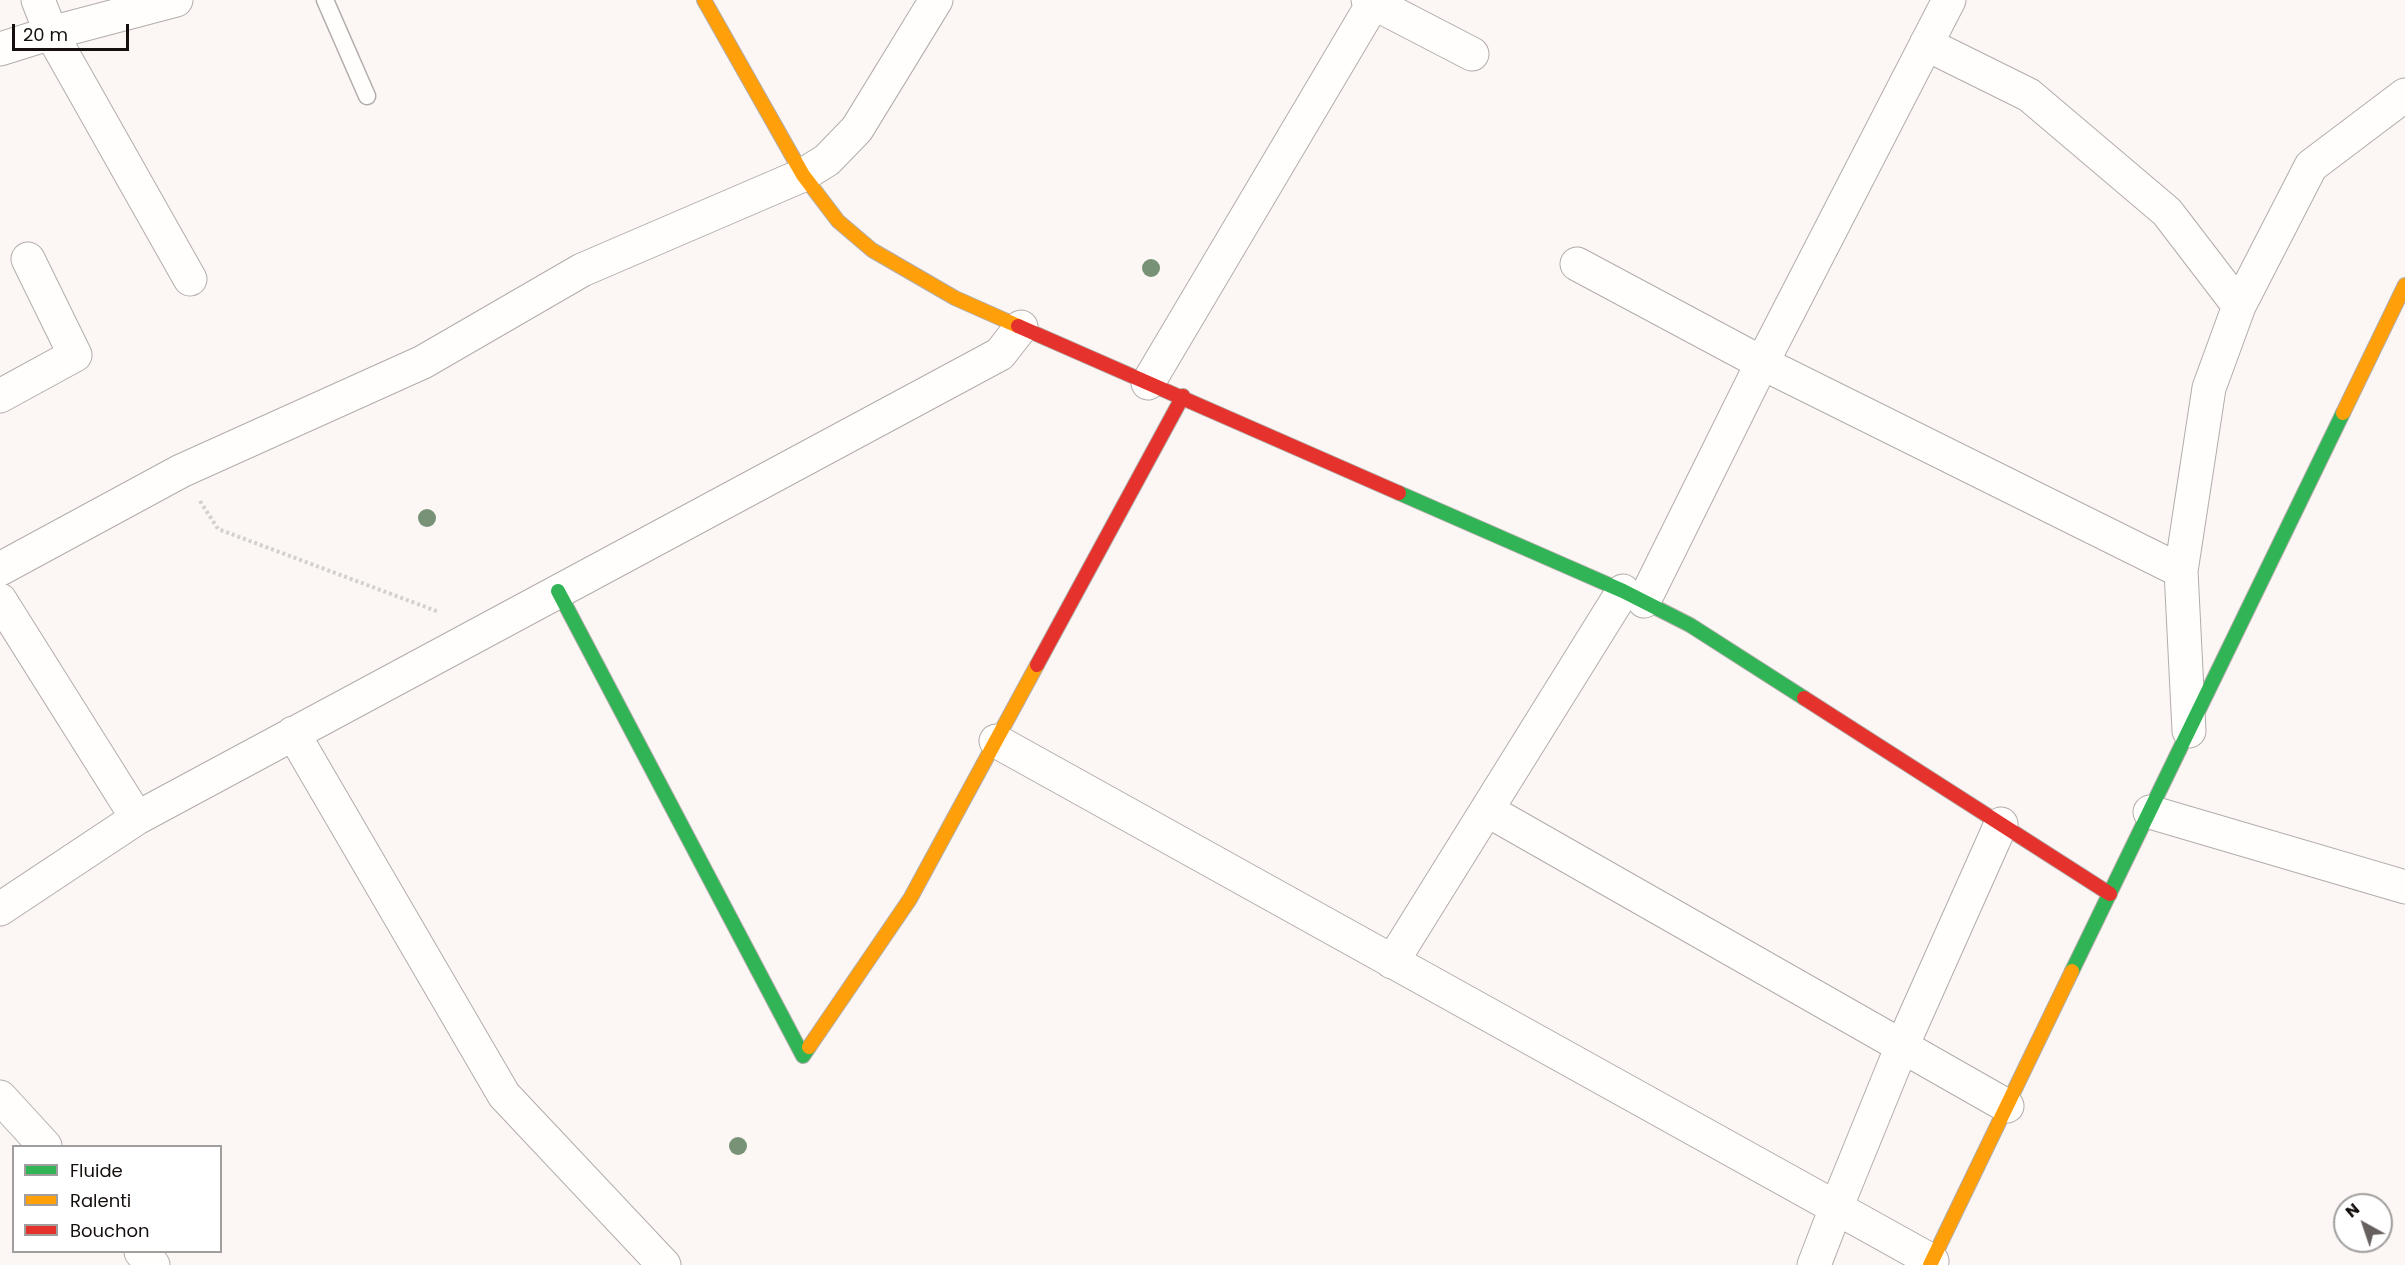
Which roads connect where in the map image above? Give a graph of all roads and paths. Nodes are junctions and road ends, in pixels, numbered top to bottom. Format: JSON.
{"nodes":[{"id":1,"x":38,"y":0,"type":"edge"},
{"id":2,"x":176,"y":0,"type":"edge"},
{"id":3,"x":325,"y":0,"type":"edge"},
{"id":4,"x":704,"y":0,"type":"edge"},
{"id":5,"x":936,"y":0,"type":"edge"},
{"id":6,"x":1949,"y":0,"type":"edge"},
{"id":7,"x":1372,"y":1,"type":"edge"},
{"id":8,"x":51,"y":33,"type":"junction"},
{"id":9,"x":1926,"y":44,"type":"junction"},
{"id":10,"x":0,"y":49,"type":"edge"},
{"id":11,"x":1472,"y":54,"type":"dead end"},
{"id":12,"x":2405,"y":95,"type":"edge"},
{"id":13,"x":367,"y":96,"type":"dead end"},
{"id":14,"x":803,"y":174,"type":"junction"},
{"id":15,"x":28,"y":259,"type":"dead end"},
{"id":16,"x":1577,"y":264,"type":"dead end"},
{"id":17,"x":190,"y":279,"type":"dead end"},
{"id":18,"x":2405,"y":285,"type":"edge"},
{"id":19,"x":2239,"y":306,"type":"junction"},
{"id":20,"x":1021,"y":327,"type":"junction"},
{"id":21,"x":1762,"y":363,"type":"junction"},
{"id":22,"x":1148,"y":383,"type":"junction"},
{"id":23,"x":0,"y":396,"type":"edge"},
{"id":24,"x":1183,"y":396,"type":"junction"},
{"id":25,"x":181,"y":471,"type":"junction"},
{"id":26,"x":0,"y":569,"type":"edge"},
{"id":27,"x":2181,"y":571,"type":"junction"},
{"id":28,"x":558,"y":591,"type":"junction"},
{"id":29,"x":1633,"y":596,"type":"junction"},
{"id":30,"x":0,"y":600,"type":"edge"},
{"id":31,"x":484,"y":630,"type":"junction"},
{"id":32,"x":2189,"y":731,"type":"junction"},
{"id":33,"x":293,"y":733,"type":"junction"},
{"id":34,"x":996,"y":741,"type":"junction"},
{"id":35,"x":1487,"y":810,"type":"junction"},
{"id":36,"x":2150,"y":812,"type":"junction"},
{"id":37,"x":137,"y":819,"type":"junction"},
{"id":38,"x":2001,"y":824,"type":"junction"},
{"id":39,"x":2405,"y":887,"type":"edge"},
{"id":40,"x":2110,"y":894,"type":"junction"},
{"id":41,"x":0,"y":909,"type":"edge"},
{"id":42,"x":1392,"y":962,"type":"junction"},
{"id":43,"x":1902,"y":1046,"type":"junction"},
{"id":44,"x":0,"y":1097,"type":"edge"},
{"id":45,"x":2007,"y":1106,"type":"junction"},
{"id":46,"x":44,"y":1145,"type":"edge"},
{"id":47,"x":1836,"y":1208,"type":"junction"},
{"id":48,"x":143,"y":1253,"type":"edge"},
{"id":49,"x":1931,"y":1263,"type":"edge"},
{"id":50,"x":153,"y":1265,"type":"edge"},
{"id":51,"x":664,"y":1265,"type":"edge"},
{"id":52,"x":1814,"y":1265,"type":"edge"}],
"edges":[{"from":1,"to":8,"type":"street"},
{"from":2,"to":8,"type":"street"},
{"from":3,"to":13,"type":"lane"},
{"from":4,"to":14,"type":"street"},
{"from":5,"to":14,"type":"street"},
{"from":6,"to":9,"type":"street"},
{"from":7,"to":11,"type":"street"},
{"from":7,"to":22,"type":"street"},
{"from":8,"to":10,"type":"street"},
{"from":8,"to":17,"type":"street"},
{"from":9,"to":19,"type":"street"},
{"from":9,"to":21,"type":"street"},
{"from":12,"to":19,"type":"street"},
{"from":14,"to":20,"type":"street"},
{"from":14,"to":25,"type":"street"},
{"from":15,"to":23,"type":"street"},
{"from":16,"to":21,"type":"street"},
{"from":18,"to":32,"type":"street"},
{"from":19,"to":27,"type":"street"},
{"from":20,"to":22,"type":"street"},
{"from":20,"to":28,"type":"street"},
{"from":21,"to":27,"type":"street"},
{"from":21,"to":29,"type":"street"},
{"from":22,"to":24,"type":"street"},
{"from":24,"to":29,"type":"street"},
{"from":24,"to":34,"type":"street"},
{"from":25,"to":26,"type":"street"},
{"from":25,"to":31,"type":"path"},
{"from":27,"to":32,"type":"street"},
{"from":28,"to":31,"type":"street"},
{"from":28,"to":34,"type":"street"},
{"from":29,"to":35,"type":"street"},
{"from":29,"to":38,"type":"street"},
{"from":30,"to":37,"type":"street"},
{"from":31,"to":33,"type":"street"},
{"from":32,"to":36,"type":"street"},
{"from":33,"to":37,"type":"street"},
{"from":33,"to":51,"type":"street"},
{"from":34,"to":42,"type":"street"},
{"from":35,"to":42,"type":"street"},
{"from":35,"to":43,"type":"street"},
{"from":36,"to":39,"type":"street"},
{"from":36,"to":40,"type":"street"},
{"from":37,"to":41,"type":"street"},
{"from":38,"to":40,"type":"street"},
{"from":38,"to":43,"type":"street"},
{"from":40,"to":45,"type":"street"},
{"from":42,"to":47,"type":"street"},
{"from":43,"to":45,"type":"street"},
{"from":43,"to":47,"type":"street"},
{"from":44,"to":46,"type":"street"},
{"from":45,"to":49,"type":"street"},
{"from":47,"to":49,"type":"street"},
{"from":47,"to":52,"type":"street"},
{"from":48,"to":50,"type":"street"}]}
